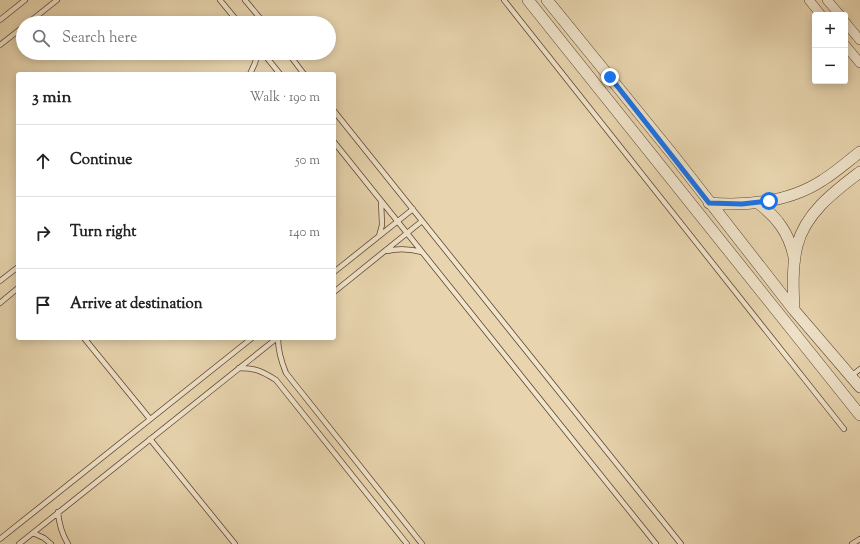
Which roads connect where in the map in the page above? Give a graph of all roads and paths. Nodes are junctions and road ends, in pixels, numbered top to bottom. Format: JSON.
{"nodes":[{"id":1,"x":25,"y":0,"type":"edge"},
{"id":2,"x":57,"y":0,"type":"edge"},
{"id":3,"x":220,"y":0,"type":"edge"},
{"id":4,"x":245,"y":0,"type":"edge"},
{"id":5,"x":504,"y":0,"type":"edge"},
{"id":6,"x":528,"y":0,"type":"edge"},
{"id":7,"x":547,"y":0,"type":"edge"},
{"id":8,"x":809,"y":0,"type":"edge"},
{"id":9,"x":828,"y":0,"type":"edge"},
{"id":10,"x":819,"y":12,"type":"edge"},
{"id":11,"x":838,"y":12,"type":"edge"},
{"id":12,"x":37,"y":16,"type":"edge"},
{"id":13,"x":233,"y":16,"type":"edge"},
{"id":14,"x":258,"y":16,"type":"edge"},
{"id":15,"x":0,"y":20,"type":"edge"},
{"id":16,"x":848,"y":26,"type":"edge"},
{"id":17,"x":16,"y":32,"type":"edge"},
{"id":18,"x":860,"y":40,"type":"edge"},
{"id":19,"x":0,"y":45,"type":"edge"},
{"id":20,"x":848,"y":48,"type":"edge"},
{"id":21,"x":256,"y":60,"type":"edge"},
{"id":22,"x":269,"y":60,"type":"edge"},
{"id":23,"x":293,"y":60,"type":"edge"},
{"id":24,"x":860,"y":63,"type":"edge"},
{"id":25,"x":251,"y":72,"type":"edge"},
{"id":26,"x":278,"y":72,"type":"edge"},
{"id":27,"x":302,"y":72,"type":"edge"},
{"id":28,"x":610,"y":77,"type":"junction"},
{"id":29,"x":598,"y":87,"type":"junction"},
{"id":30,"x":336,"y":113,"type":"edge"},
{"id":31,"x":336,"y":145,"type":"edge"},
{"id":32,"x":860,"y":152,"type":"edge"},
{"id":33,"x":860,"y":172,"type":"edge"},
{"id":34,"x":381,"y":201,"type":"junction"},
{"id":35,"x":709,"y":203,"type":"junction"},
{"id":36,"x":758,"y":203,"type":"junction"},
{"id":37,"x":413,"y":209,"type":"junction"},
{"id":38,"x":422,"y":221,"type":"junction"},
{"id":39,"x":398,"y":222,"type":"junction"},
{"id":40,"x":407,"y":233,"type":"junction"},
{"id":41,"x":379,"y":236,"type":"junction"},
{"id":42,"x":385,"y":251,"type":"junction"},
{"id":43,"x":422,"y":252,"type":"junction"},
{"id":44,"x":795,"y":261,"type":"junction"},
{"id":45,"x":336,"y":270,"type":"edge"},
{"id":46,"x":16,"y":271,"type":"edge"},
{"id":47,"x":0,"y":281,"type":"edge"},
{"id":48,"x":16,"y":290,"type":"edge"},
{"id":49,"x":336,"y":290,"type":"edge"},
{"id":50,"x":0,"y":302,"type":"edge"},
{"id":51,"x":794,"y":310,"type":"junction"},
{"id":52,"x":86,"y":340,"type":"edge"},
{"id":53,"x":249,"y":340,"type":"edge"},
{"id":54,"x":275,"y":340,"type":"edge"},
{"id":55,"x":278,"y":340,"type":"edge"},
{"id":56,"x":239,"y":368,"type":"junction"},
{"id":57,"x":856,"y":373,"type":"edge"},
{"id":58,"x":838,"y":387,"type":"junction"},
{"id":59,"x":860,"y":387,"type":"edge"},
{"id":60,"x":860,"y":415,"type":"edge"},
{"id":61,"x":150,"y":419,"type":"junction"},
{"id":62,"x":844,"y":429,"type":"dead end"},
{"id":63,"x":150,"y":439,"type":"junction"},
{"id":64,"x":58,"y":512,"type":"junction"},
{"id":65,"x":33,"y":533,"type":"junction"},
{"id":66,"x":0,"y":539,"type":"edge"},
{"id":67,"x":860,"y":539,"type":"edge"},
{"id":68,"x":19,"y":544,"type":"edge"},
{"id":69,"x":51,"y":544,"type":"edge"},
{"id":70,"x":68,"y":544,"type":"edge"},
{"id":71,"x":235,"y":544,"type":"edge"},
{"id":72,"x":407,"y":544,"type":"edge"},
{"id":73,"x":422,"y":544,"type":"edge"},
{"id":74,"x":656,"y":544,"type":"edge"},
{"id":75,"x":680,"y":544,"type":"edge"},
{"id":76,"x":852,"y":544,"type":"edge"}],
"edges":[{"from":1,"to":15,"type":"lane"},
{"from":2,"to":12,"type":"lane"},
{"from":3,"to":13,"type":"lane"},
{"from":4,"to":14,"type":"lane"},
{"from":5,"to":62,"type":"lane"},
{"from":6,"to":29,"type":"street"},
{"from":7,"to":28,"type":"street"},
{"from":8,"to":10,"type":"street"},
{"from":9,"to":11,"type":"street"},
{"from":16,"to":18,"type":"street"},
{"from":17,"to":19,"type":"lane"},
{"from":20,"to":24,"type":"street"},
{"from":21,"to":25,"type":"lane"},
{"from":22,"to":26,"type":"lane"},
{"from":23,"to":27,"type":"lane"},
{"from":28,"to":29,"type":"street"},
{"from":28,"to":35,"type":"street"},
{"from":29,"to":58,"type":"street"},
{"from":30,"to":37,"type":"lane"},
{"from":31,"to":34,"type":"lane"},
{"from":32,"to":36,"type":"street"},
{"from":33,"to":44,"type":"street"},
{"from":34,"to":39,"type":"lane"},
{"from":34,"to":41,"type":"lane"},
{"from":35,"to":36,"type":"street"},
{"from":35,"to":51,"type":"street"},
{"from":36,"to":44,"type":"street"},
{"from":37,"to":38,"type":"lane"},
{"from":37,"to":39,"type":"lane"},
{"from":38,"to":40,"type":"lane"},
{"from":38,"to":75,"type":"lane"},
{"from":39,"to":40,"type":"lane"},
{"from":39,"to":41,"type":"lane"},
{"from":40,"to":42,"type":"lane"},
{"from":40,"to":43,"type":"lane"},
{"from":41,"to":45,"type":"lane"},
{"from":42,"to":43,"type":"lane"},
{"from":42,"to":49,"type":"lane"},
{"from":43,"to":74,"type":"lane"},
{"from":44,"to":51,"type":"street"},
{"from":46,"to":47,"type":"lane"},
{"from":48,"to":50,"type":"lane"},
{"from":51,"to":57,"type":"street"},
{"from":52,"to":61,"type":"lane"},
{"from":53,"to":61,"type":"lane"},
{"from":54,"to":56,"type":"lane"},
{"from":55,"to":73,"type":"lane"},
{"from":56,"to":63,"type":"lane"},
{"from":56,"to":72,"type":"lane"},
{"from":57,"to":58,"type":"street"},
{"from":57,"to":59,"type":"street"},
{"from":58,"to":60,"type":"street"},
{"from":61,"to":66,"type":"lane"},
{"from":63,"to":64,"type":"lane"},
{"from":63,"to":71,"type":"lane"},
{"from":64,"to":65,"type":"lane"},
{"from":64,"to":70,"type":"lane"},
{"from":65,"to":68,"type":"lane"},
{"from":65,"to":69,"type":"lane"},
{"from":67,"to":76,"type":"lane"}]}
